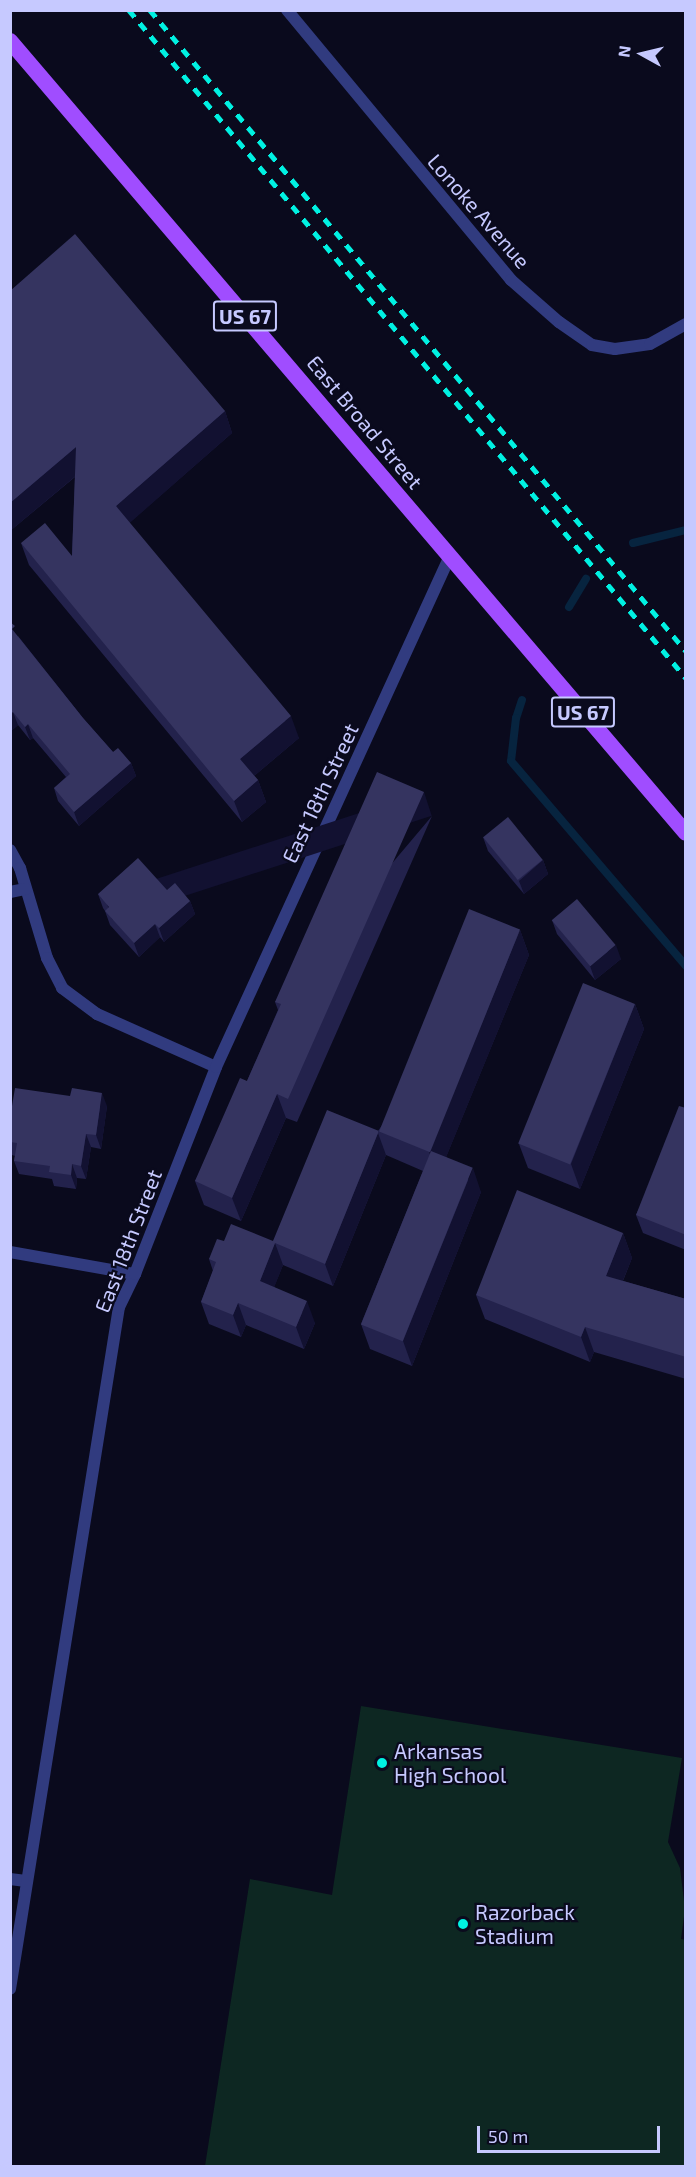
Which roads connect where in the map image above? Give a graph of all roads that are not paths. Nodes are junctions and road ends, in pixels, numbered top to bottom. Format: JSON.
{"nodes":[{"id":1,"x":287,"y":10,"type":"edge"},
{"id":2,"x":10,"y":41,"type":"edge"},
{"id":3,"x":686,"y":324,"type":"edge"},
{"id":4,"x":450,"y":556,"type":"junction"},
{"id":5,"x":686,"y":833,"type":"edge"},
{"id":6,"x":10,"y":850,"type":"edge"},
{"id":7,"x":26,"y":889,"type":"junction"},
{"id":8,"x":10,"y":892,"type":"edge"},
{"id":9,"x":216,"y":1067,"type":"junction"},
{"id":10,"x":10,"y":1252,"type":"edge"},
{"id":11,"x":135,"y":1274,"type":"junction"},
{"id":12,"x":10,"y":1879,"type":"edge"},
{"id":13,"x":27,"y":1881,"type":"junction"},
{"id":14,"x":10,"y":1989,"type":"edge"}],
"edges":[{"from":1,"to":3,"type":"street","name":"Lonoke Avenue"},
{"from":2,"to":4,"type":"main road","name":"East Broad Street","number":"US 67"},
{"from":4,"to":5,"type":"main road","name":"East Broad Street","number":"US 67"},
{"from":4,"to":9,"type":"street","name":"East 18th Street"},
{"from":6,"to":7,"type":"street"},
{"from":7,"to":8,"type":"street"},
{"from":7,"to":9,"type":"street"},
{"from":9,"to":11,"type":"street","name":"East 18th Street"},
{"from":10,"to":11,"type":"street"},
{"from":11,"to":13,"type":"street","name":"East 18th Street"},
{"from":12,"to":13,"type":"street"},
{"from":13,"to":14,"type":"street","name":"East 18th Street"}]}
